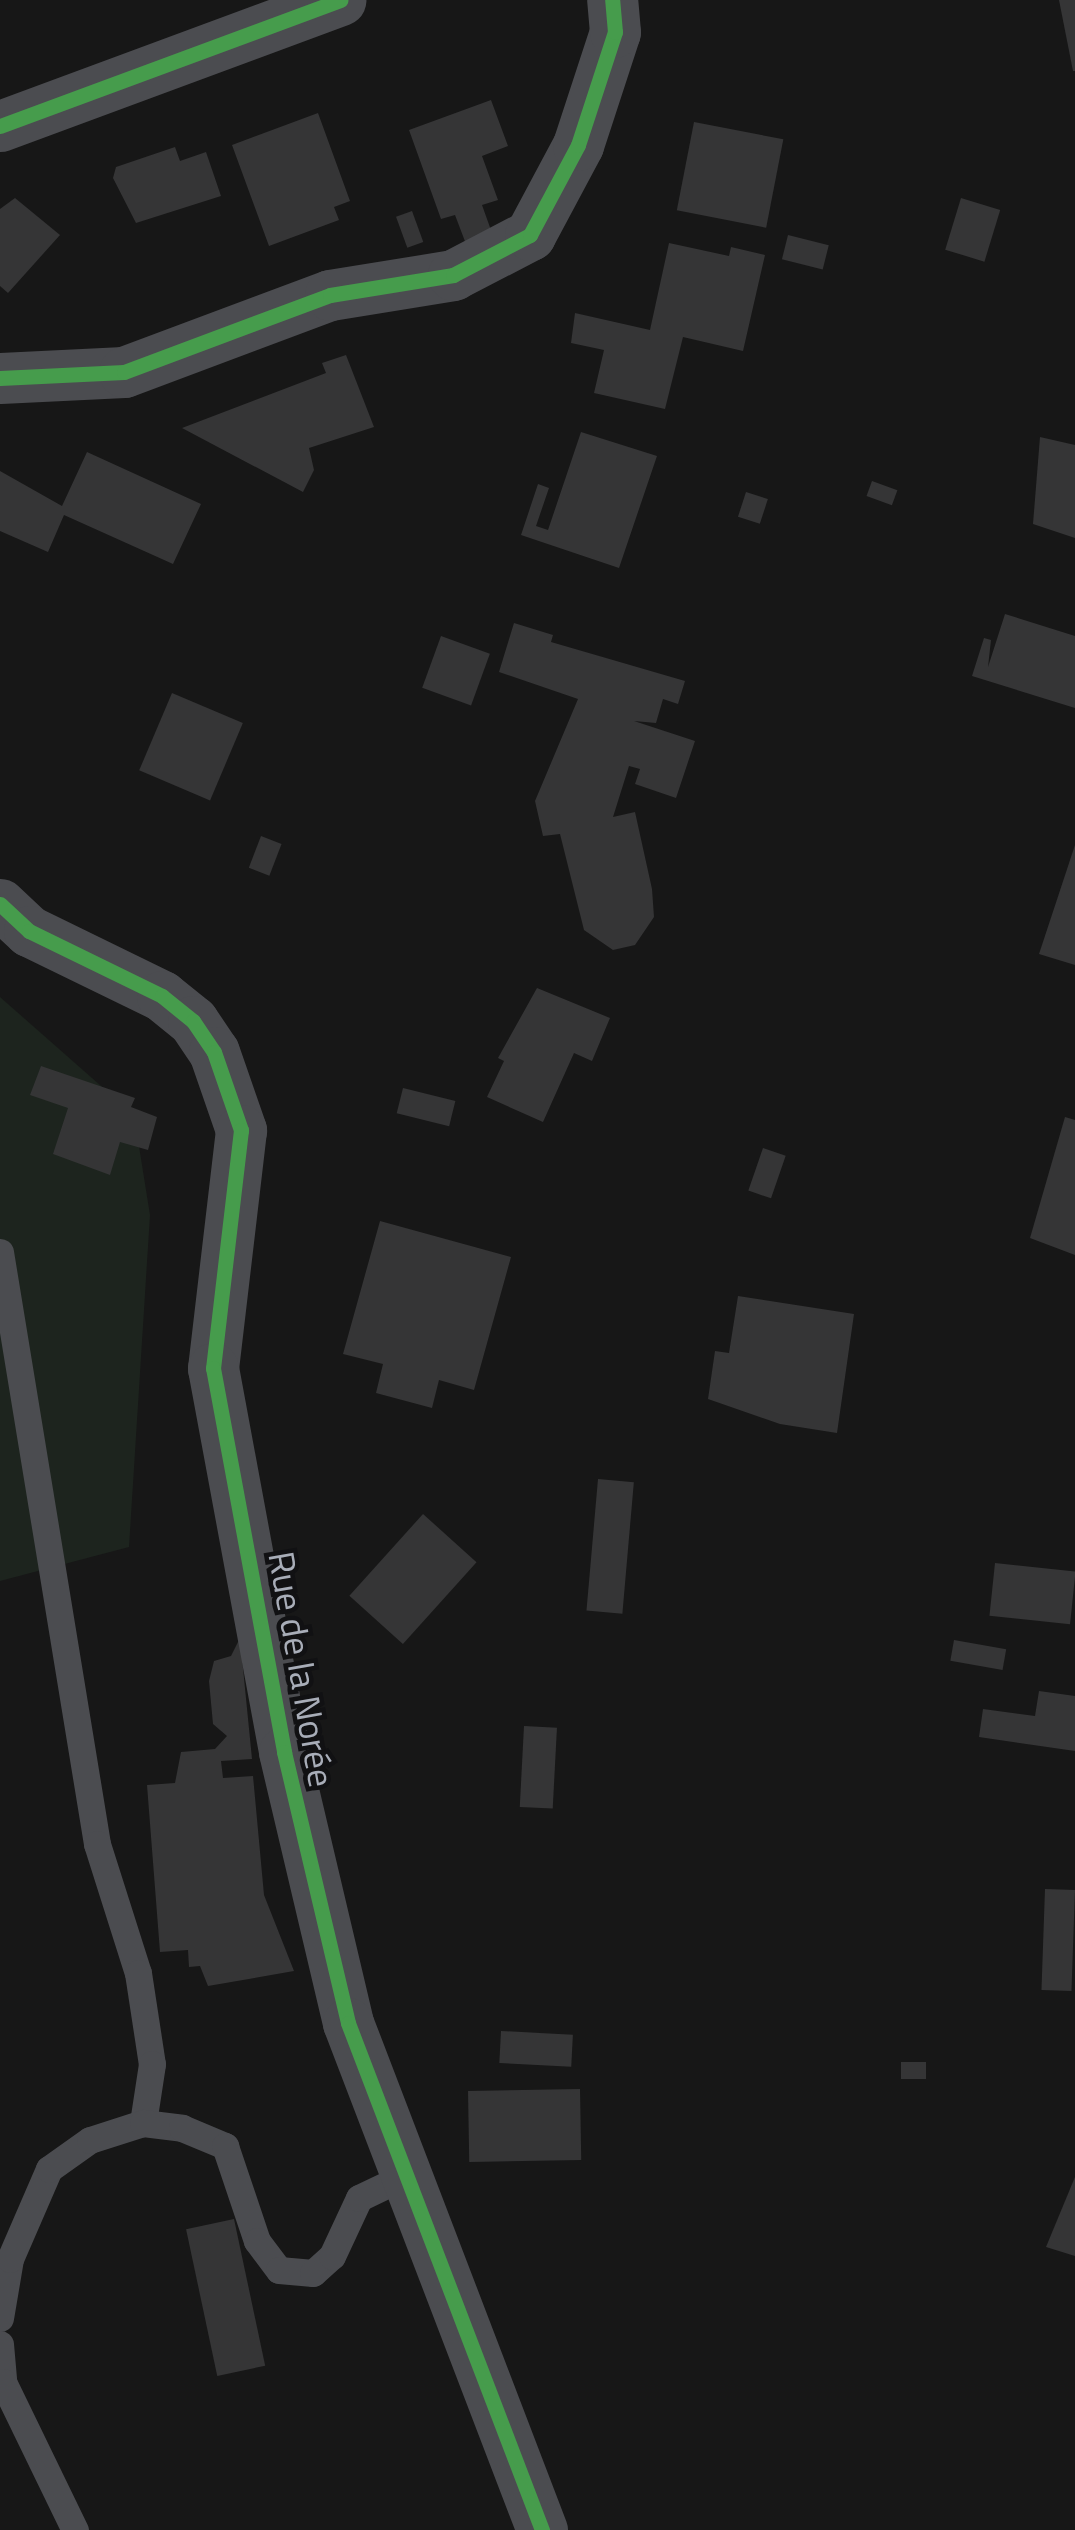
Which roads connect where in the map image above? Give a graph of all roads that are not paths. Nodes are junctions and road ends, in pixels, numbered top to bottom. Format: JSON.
{"nodes":[{"id":1,"x":340,"y":0,"type":"edge"},
{"id":2,"x":612,"y":0,"type":"edge"},
{"id":3,"x":0,"y":125,"type":"edge"},
{"id":4,"x":0,"y":378,"type":"edge"},
{"id":5,"x":0,"y":904,"type":"edge"},
{"id":6,"x":0,"y":1252,"type":"edge"},
{"id":7,"x":143,"y":2123,"type":"junction"},
{"id":8,"x":406,"y":2174,"type":"junction"},
{"id":9,"x":0,"y":2318,"type":"edge"},
{"id":10,"x":0,"y":2344,"type":"edge"},
{"id":11,"x":75,"y":2530,"type":"edge"},
{"id":12,"x":542,"y":2530,"type":"edge"}],
"edges":[{"from":1,"to":3,"type":"street"},
{"from":2,"to":4,"type":"street"},
{"from":5,"to":8,"type":"street","name":"Rue de la Norée"},
{"from":6,"to":7,"type":"lane"},
{"from":7,"to":8,"type":"lane"},
{"from":7,"to":9,"type":"lane"},
{"from":8,"to":12,"type":"street","name":"Rue de la Norée"},
{"from":10,"to":11,"type":"lane"}]}
